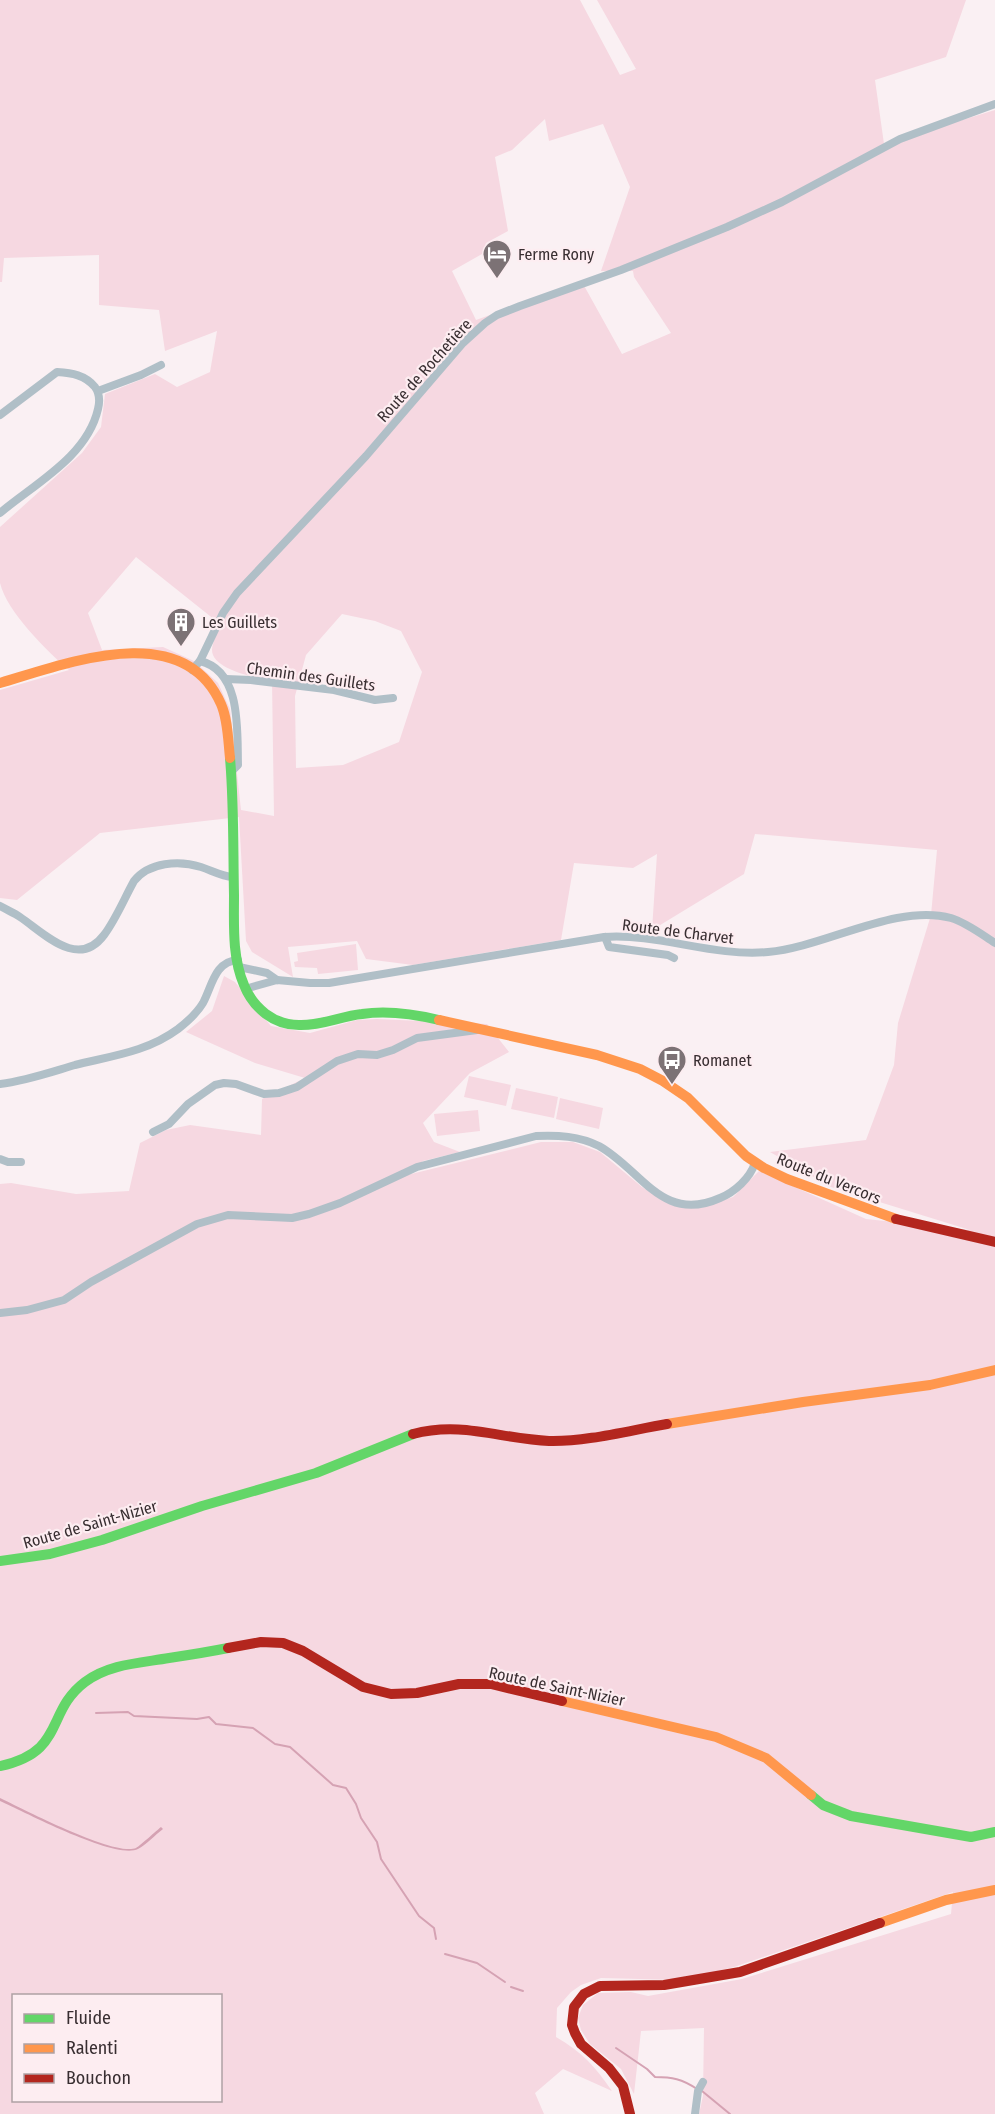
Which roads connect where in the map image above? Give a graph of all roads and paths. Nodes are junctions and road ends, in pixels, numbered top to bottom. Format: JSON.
{"nodes":[{"id":1,"x":995,"y":104,"type":"edge"},
{"id":2,"x":161,"y":365,"type":"dead end"},
{"id":3,"x":98,"y":391,"type":"junction"},
{"id":4,"x":0,"y":416,"type":"edge"},
{"id":5,"x":0,"y":513,"type":"edge"},
{"id":6,"x":196,"y":665,"type":"junction"},
{"id":7,"x":226,"y":679,"type":"junction"},
{"id":8,"x":0,"y":683,"type":"edge"},
{"id":9,"x":393,"y":698,"type":"dead end"},
{"id":10,"x":232,"y":771,"type":"junction"},
{"id":11,"x":233,"y":877,"type":"junction"},
{"id":12,"x":0,"y":906,"type":"edge"},
{"id":13,"x":605,"y":937,"type":"junction"},
{"id":14,"x":995,"y":943,"type":"edge"},
{"id":15,"x":674,"y":958,"type":"dead end"},
{"id":16,"x":239,"y":964,"type":"junction"},
{"id":17,"x":277,"y":980,"type":"junction"},
{"id":18,"x":245,"y":988,"type":"junction"},
{"id":19,"x":481,"y":1029,"type":"junction"},
{"id":20,"x":0,"y":1084,"type":"edge"},
{"id":21,"x":153,"y":1132,"type":"dead end"},
{"id":22,"x":0,"y":1159,"type":"edge"},
{"id":23,"x":21,"y":1162,"type":"dead end"},
{"id":24,"x":755,"y":1163,"type":"junction"},
{"id":25,"x":995,"y":1242,"type":"edge"},
{"id":26,"x":0,"y":1312,"type":"edge"},
{"id":27,"x":995,"y":1370,"type":"edge"},
{"id":28,"x":0,"y":1561,"type":"edge"},
{"id":29,"x":0,"y":1766,"type":"edge"},
{"id":30,"x":995,"y":1832,"type":"edge"},
{"id":31,"x":995,"y":1890,"type":"edge"},
{"id":32,"x":703,"y":2082,"type":"dead end"},
{"id":33,"x":630,"y":2114,"type":"edge"},
{"id":34,"x":695,"y":2114,"type":"edge"}],
"edges":[{"from":1,"to":6,"type":"street","name":"Route de Rochetière"},
{"from":2,"to":3,"type":"street"},
{"from":3,"to":4,"type":"street"},
{"from":3,"to":5,"type":"street"},
{"from":6,"to":7,"type":"street"},
{"from":6,"to":8,"type":"main road"},
{"from":6,"to":10,"type":"main road"},
{"from":7,"to":9,"type":"street","name":"Chemin des Guillets"},
{"from":7,"to":10,"type":"street"},
{"from":10,"to":11,"type":"main road"},
{"from":11,"to":12,"type":"street"},
{"from":11,"to":16,"type":"main road"},
{"from":13,"to":14,"type":"street","name":"Route de Charvet"},
{"from":13,"to":15,"type":"street"},
{"from":13,"to":17,"type":"street","name":"Route de Charvet"},
{"from":16,"to":17,"type":"street","name":"Route de Charvet"},
{"from":16,"to":18,"type":"main road"},
{"from":16,"to":20,"type":"street"},
{"from":17,"to":18,"type":"street","name":"Route de Charvet"},
{"from":18,"to":19,"type":"main road","name":"Route du Vercors"},
{"from":19,"to":21,"type":"street"},
{"from":19,"to":24,"type":"main road","name":"Route du Vercors"},
{"from":22,"to":23,"type":"street"},
{"from":24,"to":25,"type":"main road","name":"Route du Vercors"},
{"from":24,"to":26,"type":"street"},
{"from":27,"to":28,"type":"main road","name":"Route de Saint-Nizier"},
{"from":29,"to":30,"type":"main road","name":"Route de Saint-Nizier"},
{"from":31,"to":33,"type":"main road"},
{"from":32,"to":34,"type":"street"}]}
